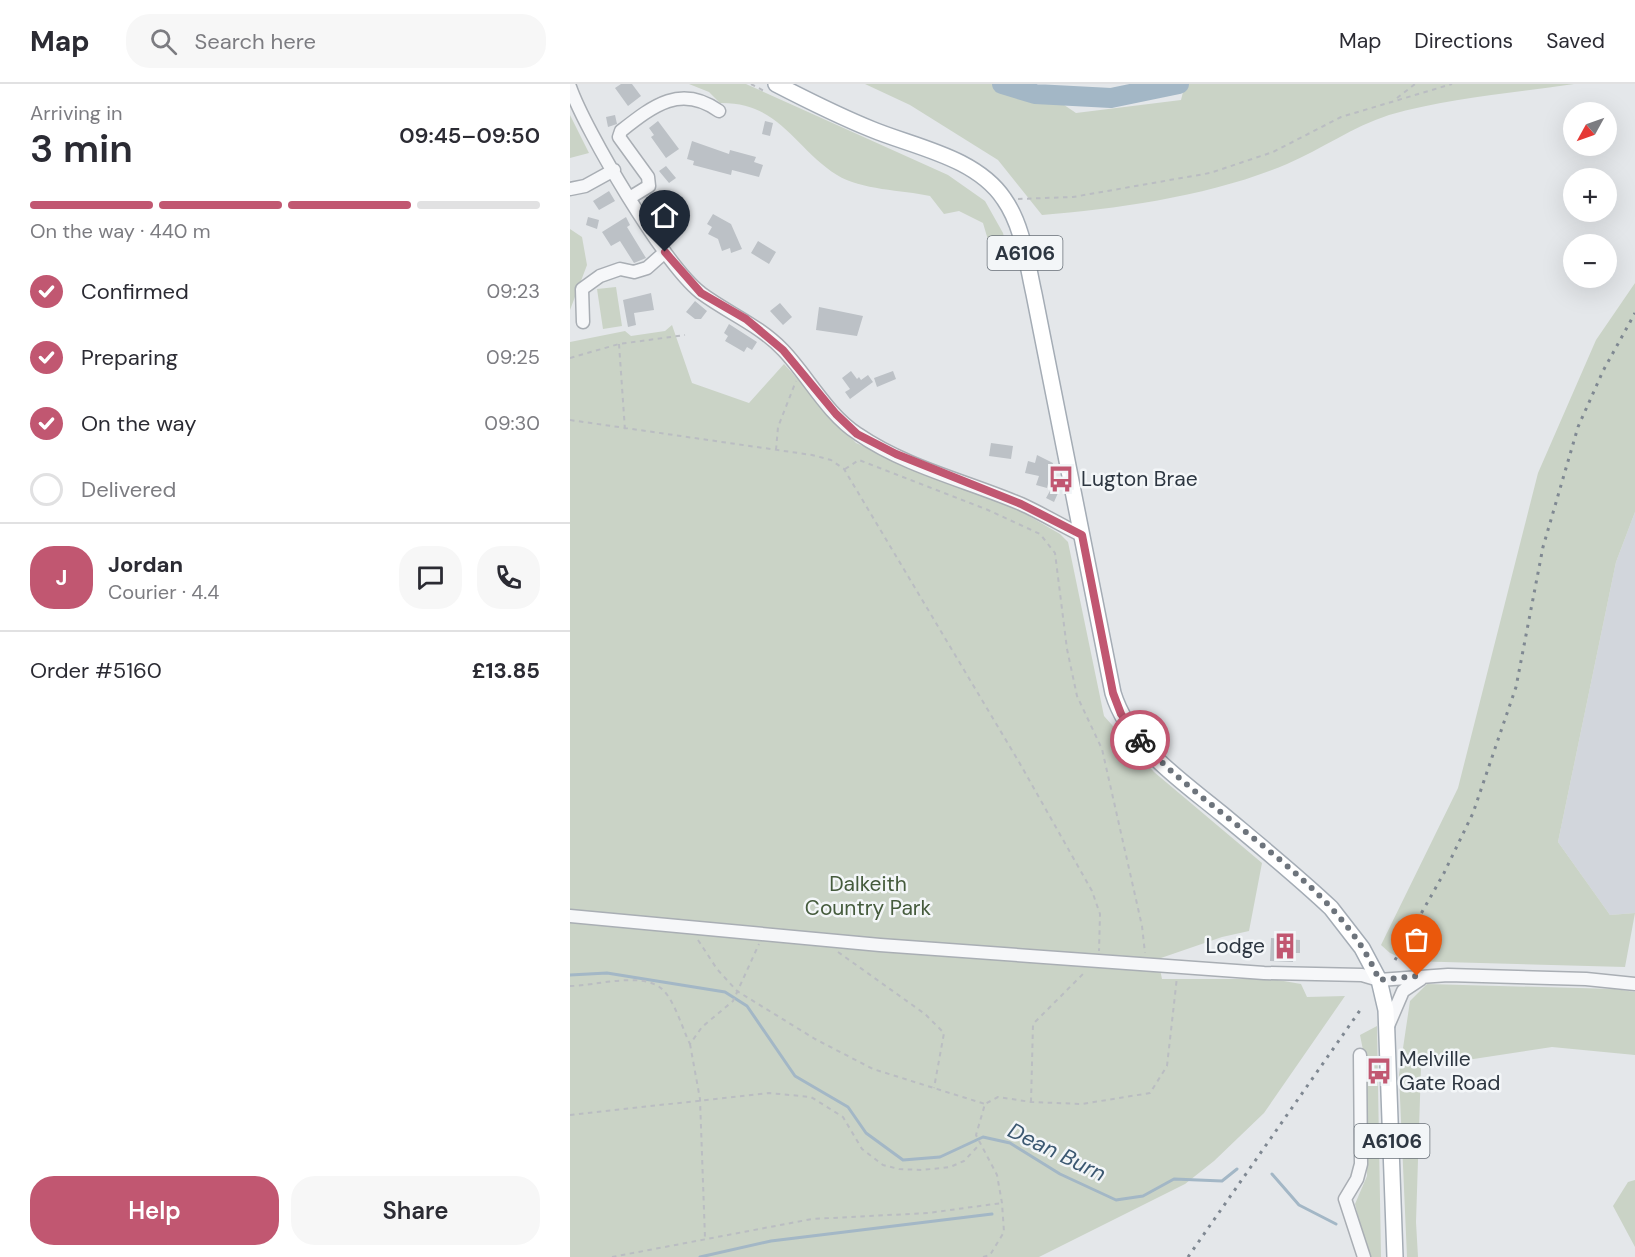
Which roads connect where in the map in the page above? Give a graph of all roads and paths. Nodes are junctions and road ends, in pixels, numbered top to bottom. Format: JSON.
{"nodes":[{"id":1,"x":751,"y":84,"type":"edge"},
{"id":2,"x":1415,"y":84,"type":"edge"},
{"id":3,"x":1452,"y":84,"type":"edge"},
{"id":4,"x":570,"y":87,"type":"edge"},
{"id":5,"x":772,"y":88,"type":"edge"},
{"id":6,"x":1395,"y":100,"type":"junction"},
{"id":7,"x":719,"y":111,"type":"dead end"},
{"id":8,"x":614,"y":170,"type":"junction"},
{"id":9,"x":570,"y":189,"type":"edge"},
{"id":10,"x":631,"y":197,"type":"junction"},
{"id":11,"x":1005,"y":200,"type":"junction"},
{"id":12,"x":665,"y":252,"type":"junction"},
{"id":13,"x":583,"y":322,"type":"dead end"},
{"id":14,"x":685,"y":335,"type":"dead end"},
{"id":15,"x":619,"y":344,"type":"junction"},
{"id":16,"x":570,"y":358,"type":"edge"},
{"id":17,"x":797,"y":378,"type":"dead end"},
{"id":18,"x":570,"y":420,"type":"edge"},
{"id":19,"x":625,"y":430,"type":"junction"},
{"id":20,"x":776,"y":450,"type":"junction"},
{"id":21,"x":844,"y":469,"type":"junction"},
{"id":22,"x":1082,"y":535,"type":"junction"},
{"id":23,"x":570,"y":916,"type":"edge"},
{"id":24,"x":690,"y":928,"type":"junction"},
{"id":25,"x":763,"y":934,"type":"junction"},
{"id":26,"x":821,"y":940,"type":"junction"},
{"id":27,"x":1097,"y":961,"type":"junction"},
{"id":28,"x":1146,"y":965,"type":"junction"},
{"id":29,"x":1178,"y":967,"type":"junction"},
{"id":30,"x":1431,"y":976,"type":"junction"},
{"id":31,"x":1379,"y":980,"type":"junction"},
{"id":32,"x":1635,"y":984,"type":"edge"},
{"id":33,"x":570,"y":986,"type":"edge"},
{"id":34,"x":737,"y":991,"type":"junction"},
{"id":35,"x":1388,"y":1026,"type":"junction"},
{"id":36,"x":690,"y":1044,"type":"junction"},
{"id":37,"x":1360,"y":1055,"type":"dead end"},
{"id":38,"x":934,"y":1088,"type":"junction"},
{"id":39,"x":700,"y":1099,"type":"junction"},
{"id":40,"x":1031,"y":1102,"type":"junction"},
{"id":41,"x":985,"y":1104,"type":"junction"},
{"id":42,"x":570,"y":1115,"type":"edge"},
{"id":43,"x":980,"y":1144,"type":"junction"},
{"id":44,"x":1002,"y":1203,"type":"junction"},
{"id":45,"x":705,"y":1239,"type":"junction"},
{"id":46,"x":612,"y":1257,"type":"edge"},
{"id":47,"x":983,"y":1257,"type":"edge"},
{"id":48,"x":1364,"y":1257,"type":"edge"},
{"id":49,"x":1395,"y":1257,"type":"edge"}],
"edges":[{"from":1,"to":5,"type":"path"},
{"from":2,"to":6,"type":"path"},
{"from":3,"to":6,"type":"path"},
{"from":4,"to":8,"type":"street"},
{"from":5,"to":11,"type":"main road","number":"A6106"},
{"from":6,"to":11,"type":"path"},
{"from":7,"to":10,"type":"street"},
{"from":8,"to":9,"type":"street"},
{"from":8,"to":10,"type":"street"},
{"from":10,"to":12,"type":"street"},
{"from":11,"to":22,"type":"main road","number":"A6106"},
{"from":12,"to":13,"type":"street"},
{"from":12,"to":22,"type":"street"},
{"from":14,"to":15,"type":"path"},
{"from":15,"to":16,"type":"path"},
{"from":15,"to":19,"type":"path"},
{"from":17,"to":20,"type":"path"},
{"from":18,"to":19,"type":"path"},
{"from":19,"to":20,"type":"path"},
{"from":20,"to":21,"type":"path"},
{"from":21,"to":27,"type":"path"},
{"from":21,"to":28,"type":"path"},
{"from":22,"to":31,"type":"main road","number":"A6106"},
{"from":23,"to":24,"type":"street"},
{"from":24,"to":25,"type":"street"},
{"from":24,"to":34,"type":"path"},
{"from":25,"to":26,"type":"street"},
{"from":25,"to":34,"type":"path"},
{"from":26,"to":27,"type":"street"},
{"from":26,"to":38,"type":"path"},
{"from":27,"to":28,"type":"street"},
{"from":27,"to":40,"type":"path"},
{"from":28,"to":29,"type":"street"},
{"from":29,"to":31,"type":"street"},
{"from":29,"to":40,"type":"path"},
{"from":30,"to":31,"type":"street"},
{"from":30,"to":32,"type":"street"},
{"from":30,"to":35,"type":"street"},
{"from":31,"to":35,"type":"main road","number":"A6106"},
{"from":33,"to":36,"type":"path"},
{"from":34,"to":36,"type":"path"},
{"from":34,"to":38,"type":"path"},
{"from":35,"to":49,"type":"main road","number":"A6106"},
{"from":36,"to":39,"type":"path"},
{"from":37,"to":48,"type":"street"},
{"from":38,"to":41,"type":"path"},
{"from":39,"to":42,"type":"path"},
{"from":39,"to":43,"type":"path"},
{"from":39,"to":45,"type":"path"},
{"from":40,"to":41,"type":"path"},
{"from":41,"to":43,"type":"path"},
{"from":43,"to":44,"type":"path"},
{"from":44,"to":45,"type":"path"},
{"from":44,"to":47,"type":"path"},
{"from":45,"to":46,"type":"path"}]}
